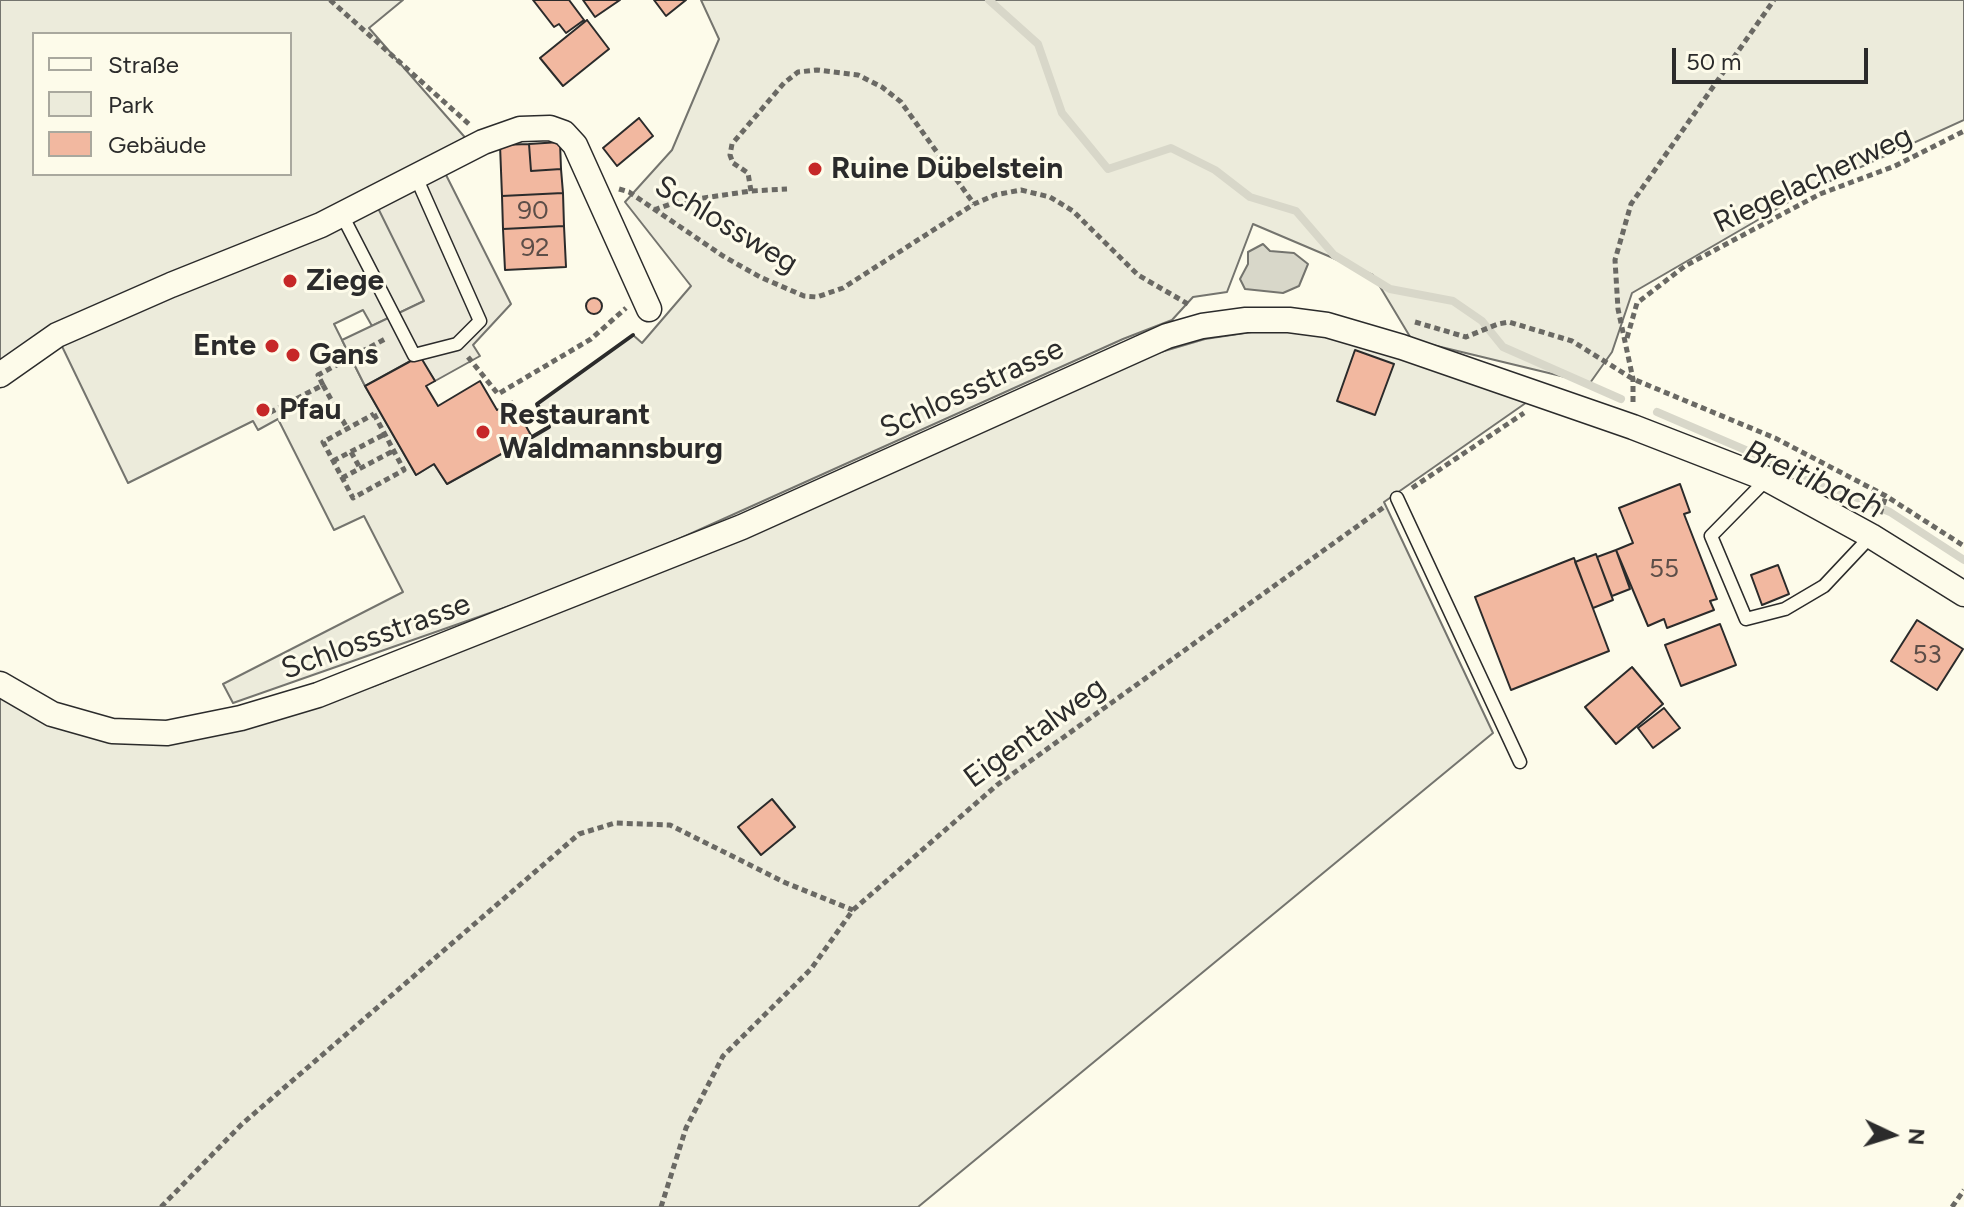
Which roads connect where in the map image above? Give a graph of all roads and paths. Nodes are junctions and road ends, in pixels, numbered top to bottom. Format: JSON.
{"nodes":[{"id":1,"x":330,"y":0,"type":"edge"},
{"id":2,"x":1774,"y":0,"type":"edge"},
{"id":3,"x":1964,"y":131,"type":"edge"},
{"id":4,"x":483,"y":142,"type":"junction"},
{"id":5,"x":416,"y":177,"type":"junction"},
{"id":6,"x":787,"y":189,"type":"dead end"},
{"id":7,"x":750,"y":191,"type":"junction"},
{"id":8,"x":629,"y":192,"type":"dead end"},
{"id":9,"x":974,"y":204,"type":"junction"},
{"id":10,"x":653,"y":210,"type":"junction"},
{"id":11,"x":342,"y":215,"type":"junction"},
{"id":12,"x":646,"y":301,"type":"joint"},
{"id":13,"x":1202,"y":326,"type":"junction"},
{"id":14,"x":401,"y":330,"type":"junction"},
{"id":15,"x":1473,"y":335,"type":"dead end"},
{"id":16,"x":1625,"y":342,"type":"junction"},
{"id":17,"x":457,"y":344,"type":"junction"},
{"id":18,"x":0,"y":375,"type":"edge"},
{"id":19,"x":1633,"y":379,"type":"junction"},
{"id":20,"x":323,"y":385,"type":"junction"},
{"id":21,"x":1548,"y":397,"type":"junction"},
{"id":22,"x":261,"y":417,"type":"dead end"},
{"id":23,"x":1633,"y":427,"type":"junction"},
{"id":24,"x":347,"y":428,"type":"junction"},
{"id":25,"x":385,"y":434,"type":"junction"},
{"id":26,"x":393,"y":451,"type":"junction"},
{"id":27,"x":351,"y":452,"type":"junction"},
{"id":28,"x":333,"y":461,"type":"junction"},
{"id":29,"x":360,"y":468,"type":"junction"},
{"id":30,"x":342,"y":478,"type":"junction"},
{"id":31,"x":1767,"y":479,"type":"junction"},
{"id":32,"x":1886,"y":496,"type":"junction"},
{"id":33,"x":1397,"y":498,"type":"junction"},
{"id":34,"x":1876,"y":525,"type":"junction"},
{"id":35,"x":1964,"y":546,"type":"edge"},
{"id":36,"x":1964,"y":594,"type":"edge"},
{"id":37,"x":0,"y":684,"type":"edge"},
{"id":38,"x":1520,"y":762,"type":"dead end"},
{"id":39,"x":853,"y":910,"type":"junction"},
{"id":40,"x":1964,"y":1190,"type":"edge"},
{"id":41,"x":161,"y":1207,"type":"edge"},
{"id":42,"x":661,"y":1207,"type":"edge"},
{"id":43,"x":1952,"y":1207,"type":"edge"}],
"edges":[{"from":1,"to":4,"type":"path"},
{"from":2,"to":16,"type":"path"},
{"from":3,"to":16,"type":"path","name":"Riegelacherweg"},
{"from":4,"to":5,"type":"street"},
{"from":4,"to":12,"type":"street"},
{"from":5,"to":11,"type":"street"},
{"from":5,"to":17,"type":"lane"},
{"from":6,"to":7,"type":"path"},
{"from":7,"to":9,"type":"path"},
{"from":7,"to":10,"type":"path"},
{"from":8,"to":10,"type":"path","name":"Schlossweg"},
{"from":9,"to":10,"type":"path","name":"Schlossweg"},
{"from":9,"to":13,"type":"path","name":"Schlossweg"},
{"from":11,"to":14,"type":"lane"},
{"from":11,"to":18,"type":"street"},
{"from":12,"to":17,"type":"path"},
{"from":13,"to":21,"type":"street","name":"Schlossstrasse"},
{"from":13,"to":37,"type":"street","name":"Schlossstrasse"},
{"from":14,"to":17,"type":"lane"},
{"from":14,"to":20,"type":"path"},
{"from":15,"to":19,"type":"path"},
{"from":16,"to":19,"type":"path"},
{"from":19,"to":23,"type":"path"},
{"from":19,"to":32,"type":"path"},
{"from":20,"to":22,"type":"path"},
{"from":20,"to":24,"type":"path"},
{"from":21,"to":23,"type":"street","name":"Schlossstrasse"},
{"from":21,"to":33,"type":"path","name":"Eigentalweg"},
{"from":23,"to":31,"type":"street","name":"Schlossstrasse"},
{"from":24,"to":25,"type":"path"},
{"from":24,"to":28,"type":"path"},
{"from":25,"to":26,"type":"path"},
{"from":25,"to":27,"type":"path"},
{"from":26,"to":29,"type":"path"},
{"from":26,"to":30,"type":"path"},
{"from":27,"to":28,"type":"path"},
{"from":27,"to":29,"type":"path"},
{"from":28,"to":30,"type":"path"},
{"from":29,"to":30,"type":"path"},
{"from":31,"to":34,"type":"street","name":"Schlossstrasse"},
{"from":31,"to":34,"type":"lane"},
{"from":32,"to":34,"type":"path"},
{"from":32,"to":35,"type":"path"},
{"from":33,"to":38,"type":"lane"},
{"from":33,"to":39,"type":"path","name":"Eigentalweg"},
{"from":34,"to":36,"type":"street","name":"Schlossstrasse"},
{"from":39,"to":41,"type":"path"},
{"from":39,"to":42,"type":"path","name":"Eigentalweg"},
{"from":40,"to":43,"type":"path"}]}
